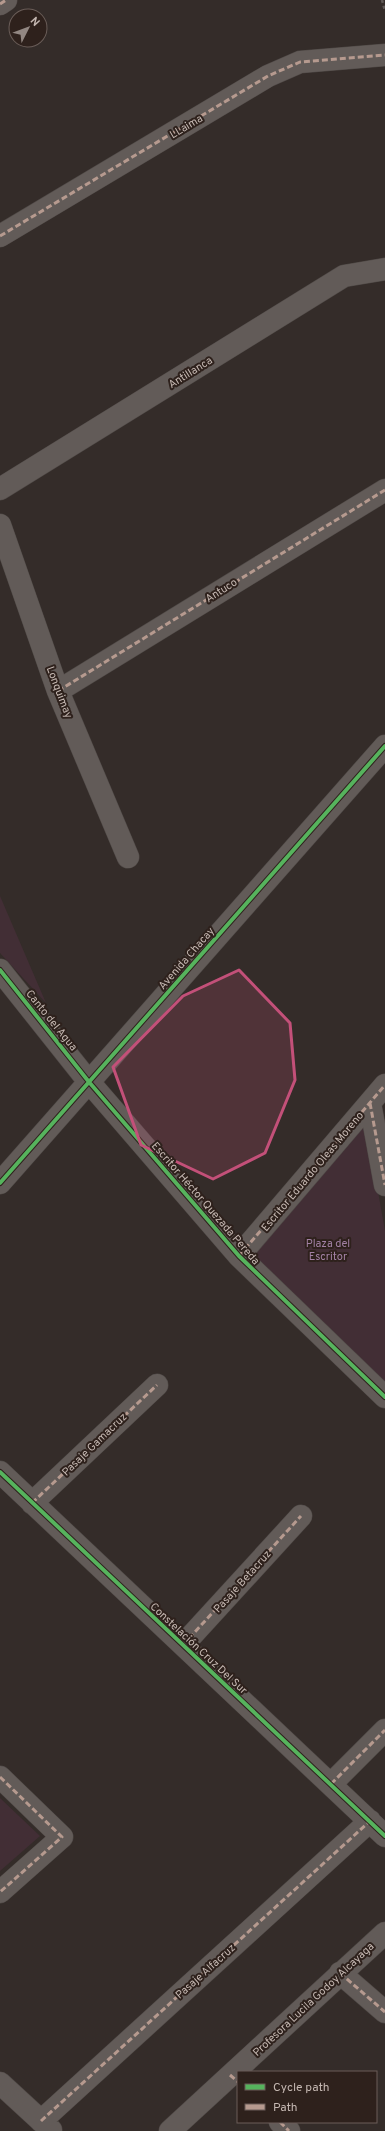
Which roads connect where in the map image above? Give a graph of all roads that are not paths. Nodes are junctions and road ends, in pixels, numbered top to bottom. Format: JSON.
{"nodes":[{"id":1,"x":6,"y":0,"type":"edge"},
{"id":2,"x":0,"y":4,"type":"edge"},
{"id":3,"x":385,"y":55,"type":"edge"},
{"id":4,"x":0,"y":236,"type":"edge"},
{"id":5,"x":385,"y":269,"type":"edge"},
{"id":6,"x":0,"y":489,"type":"edge"},
{"id":7,"x":385,"y":490,"type":"edge"},
{"id":8,"x":0,"y":525,"type":"edge"},
{"id":9,"x":58,"y":691,"type":"junction"},
{"id":10,"x":385,"y":746,"type":"edge"},
{"id":11,"x":128,"y":856,"type":"dead end"},
{"id":12,"x":0,"y":970,"type":"edge"},
{"id":13,"x":89,"y":1082,"type":"junction"},
{"id":14,"x":385,"y":1085,"type":"edge"},
{"id":15,"x":370,"y":1103,"type":"junction"},
{"id":16,"x":0,"y":1182,"type":"edge"},
{"id":17,"x":385,"y":1184,"type":"edge"},
{"id":18,"x":239,"y":1256,"type":"junction"},
{"id":19,"x":157,"y":1384,"type":"dead end"},
{"id":20,"x":385,"y":1397,"type":"edge"},
{"id":21,"x":0,"y":1472,"type":"edge"},
{"id":22,"x":32,"y":1503,"type":"junction"},
{"id":23,"x":301,"y":1516,"type":"dead end"},
{"id":24,"x":183,"y":1645,"type":"junction"},
{"id":25,"x":385,"y":1730,"type":"edge"},
{"id":26,"x":0,"y":1777,"type":"edge"},
{"id":27,"x":330,"y":1784,"type":"junction"},
{"id":28,"x":377,"y":1829,"type":"edge"},
{"id":29,"x":0,"y":1892,"type":"edge"},
{"id":30,"x":385,"y":1933,"type":"edge"},
{"id":31,"x":340,"y":1973,"type":"junction"},
{"id":32,"x":385,"y":2012,"type":"edge"},
{"id":33,"x":242,"y":2071,"type":"edge"},
{"id":34,"x":234,"y":2079,"type":"edge"},
{"id":35,"x":0,"y":2083,"type":"edge"},
{"id":36,"x":281,"y":2123,"type":"edge"},
{"id":37,"x":46,"y":2126,"type":"edge"},
{"id":38,"x":170,"y":2131,"type":"edge"},
{"id":39,"x":289,"y":2131,"type":"edge"}],
"edges":[{"from":1,"to":2,"type":"street"},
{"from":3,"to":4,"type":"street","name":"LLaima"},
{"from":5,"to":6,"type":"street","name":"Antillanca"},
{"from":7,"to":9,"type":"street","name":"Antuco"},
{"from":8,"to":9,"type":"street","name":"Lonquimay"},
{"from":9,"to":11,"type":"street","name":"Lonquimay"},
{"from":10,"to":13,"type":"street","name":"Avenida Chacay"},
{"from":12,"to":13,"type":"street","name":"Canto del Agua"},
{"from":13,"to":16,"type":"street","name":"Avenida Chacay"},
{"from":13,"to":18,"type":"street","name":"Escritor Héctor Quezada Pereda"},
{"from":14,"to":15,"type":"street","name":"Escritor Eduardo Oleas Moreno"},
{"from":15,"to":17,"type":"street"},
{"from":15,"to":18,"type":"street","name":"Escritor Eduardo Oleas Moreno"},
{"from":18,"to":20,"type":"street","name":"Escritor Héctor Quezada Pereda"},
{"from":19,"to":22,"type":"street","name":"Pasaje Gamacruz"},
{"from":21,"to":22,"type":"street","name":"Constelación Cruz Del Sur"},
{"from":22,"to":24,"type":"street","name":"Constelación Cruz Del Sur"},
{"from":23,"to":24,"type":"street","name":"Pasaje Betacruz"},
{"from":24,"to":27,"type":"street","name":"Constelación Cruz Del Sur"},
{"from":25,"to":27,"type":"street"},
{"from":26,"to":29,"type":"street"},
{"from":27,"to":28,"type":"street","name":"Constelación Cruz Del Sur"},
{"from":28,"to":37,"type":"street","name":"Pasaje Alfacruz"},
{"from":30,"to":31,"type":"street","name":"Profesora Lucila Godoy Alcayaga"},
{"from":31,"to":32,"type":"street"},
{"from":31,"to":33,"type":"street","name":"Profesora Lucila Godoy Alcayaga"},
{"from":34,"to":38,"type":"street","name":"Profesora Lucila Godoy Alcayaga"},
{"from":35,"to":37,"type":"street"},
{"from":36,"to":39,"type":"street"}]}
